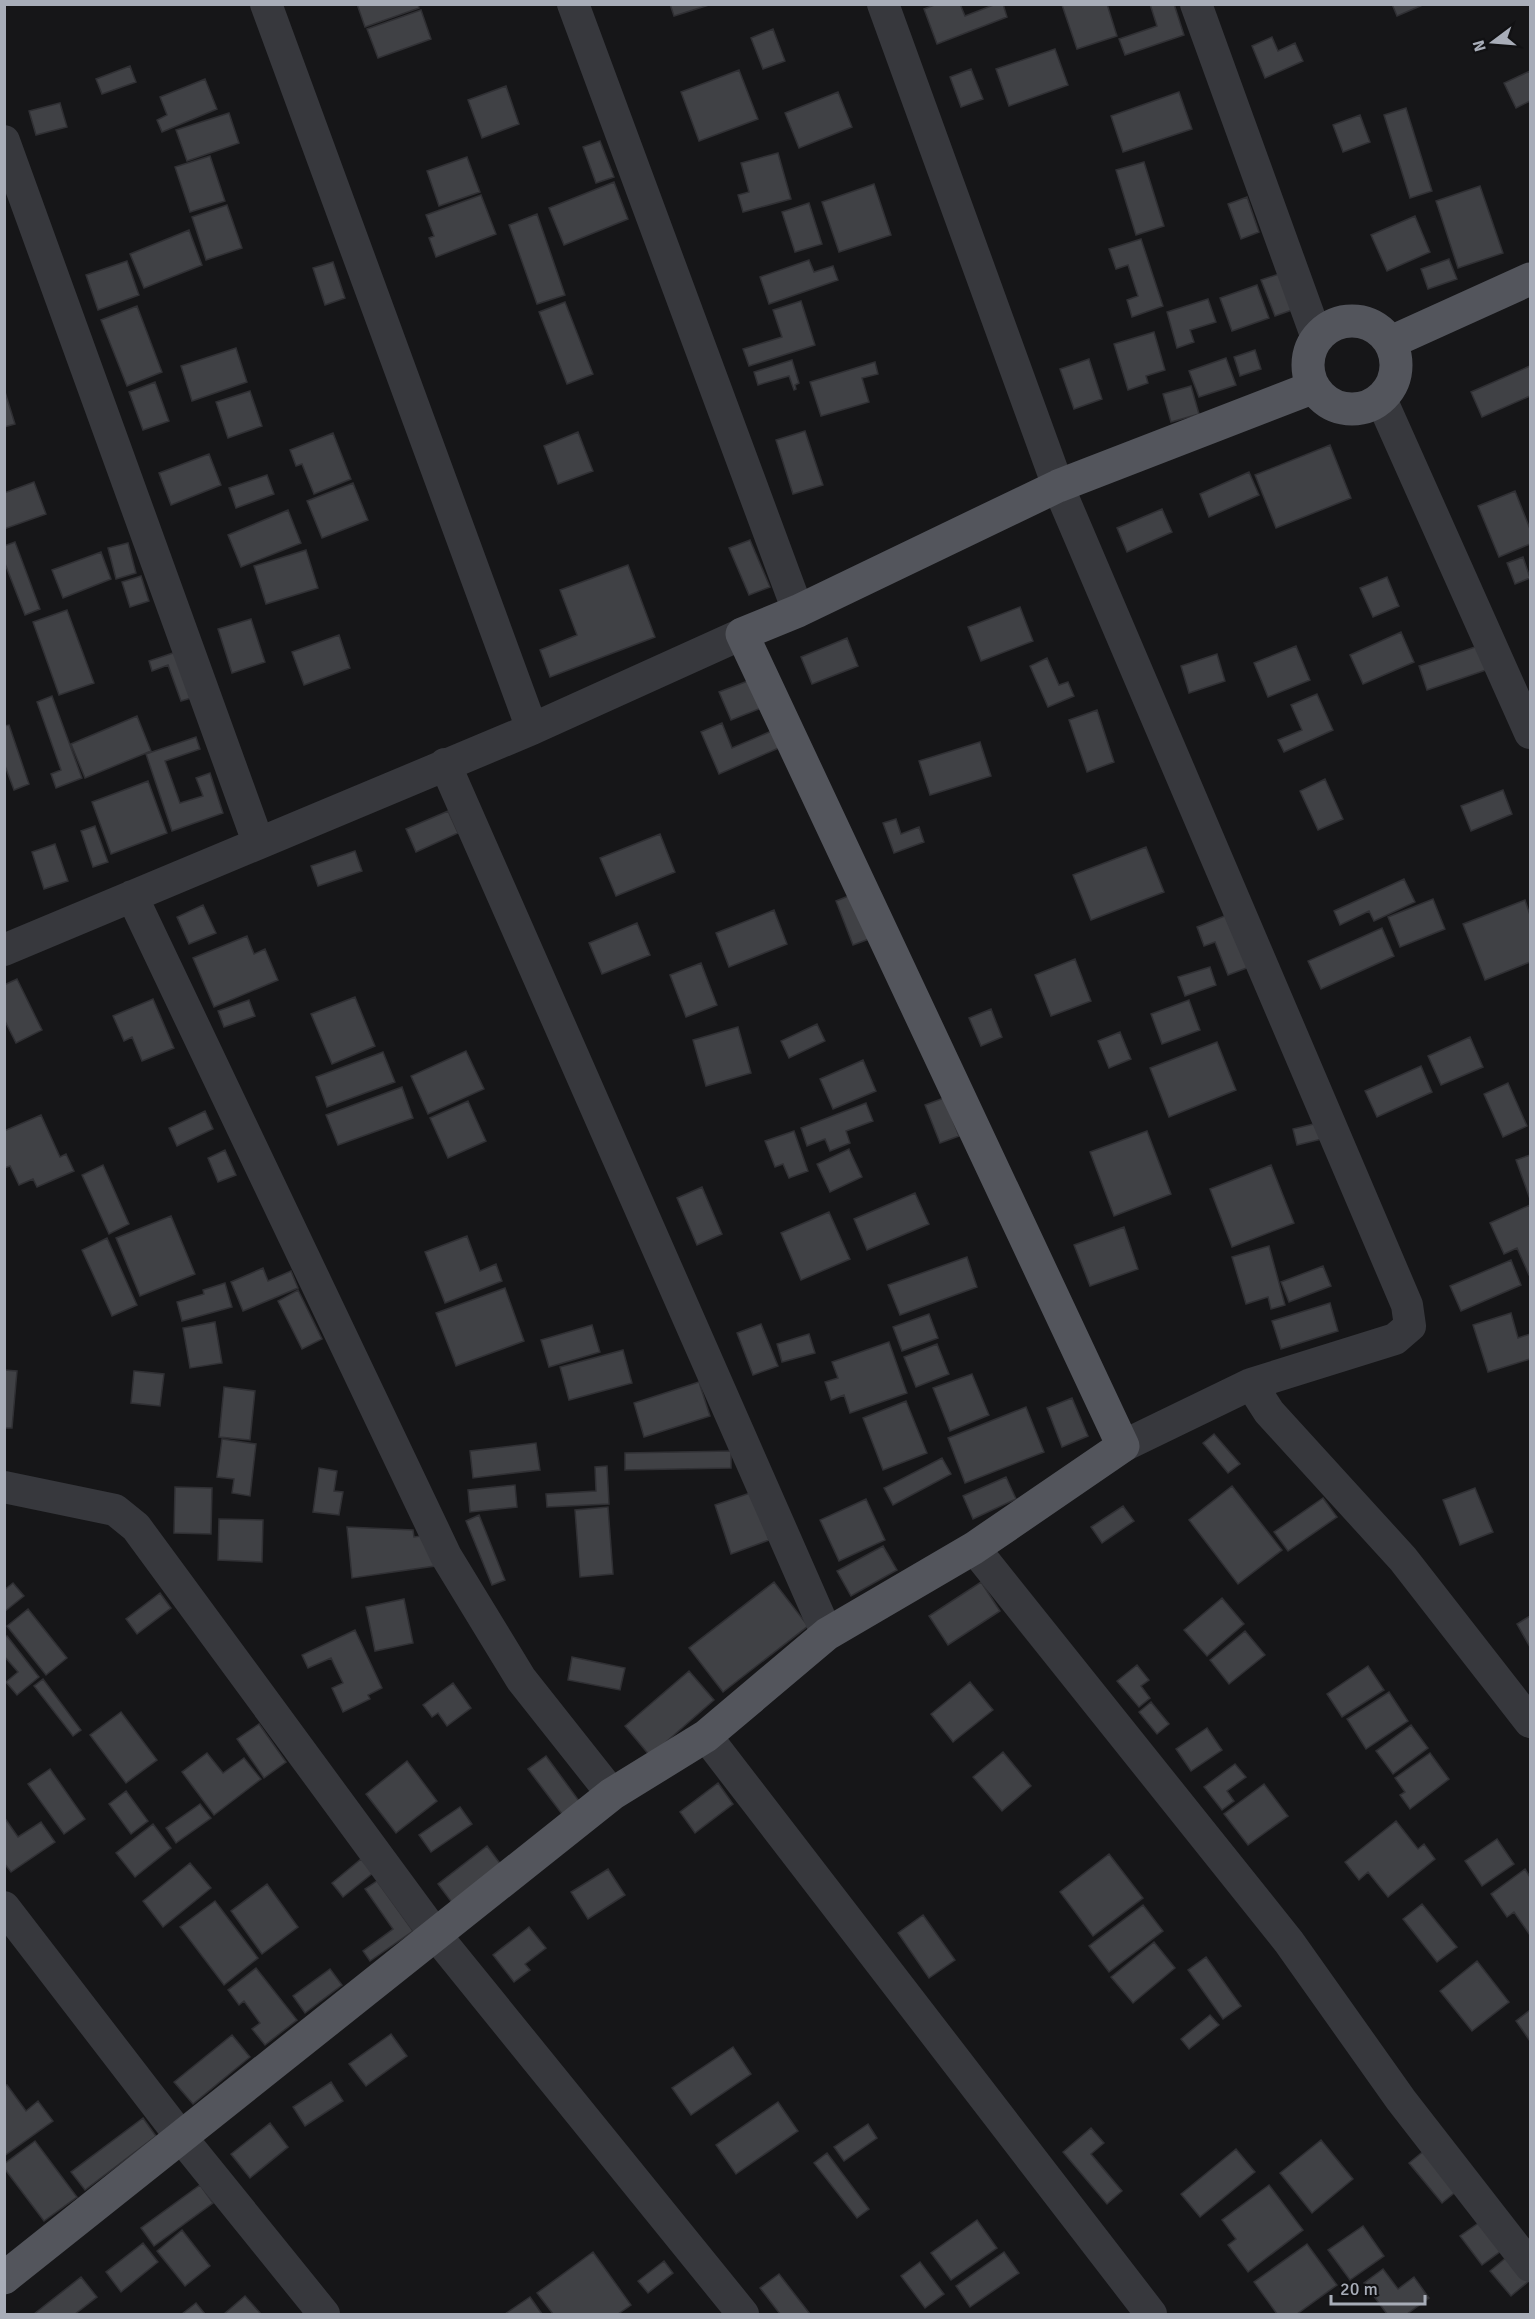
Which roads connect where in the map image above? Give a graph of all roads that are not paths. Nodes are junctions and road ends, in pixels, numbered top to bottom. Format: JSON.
{"nodes":[{"id":1,"x":266,"y":4,"type":"edge"},
{"id":2,"x":573,"y":4,"type":"edge"},
{"id":3,"x":883,"y":4,"type":"edge"},
{"id":4,"x":1196,"y":4,"type":"edge"},
{"id":5,"x":4,"y":141,"type":"edge"},
{"id":6,"x":1530,"y":279,"type":"edge"},
{"id":7,"x":1317,"y":338,"type":"junction"},
{"id":8,"x":1390,"y":342,"type":"junction"},
{"id":9,"x":1314,"y":387,"type":"junction"},
{"id":10,"x":1381,"y":399,"type":"junction"},
{"id":11,"x":1058,"y":486,"type":"junction"},
{"id":12,"x":798,"y":611,"type":"junction"},
{"id":13,"x":742,"y":634,"type":"junction"},
{"id":14,"x":532,"y":729,"type":"junction"},
{"id":15,"x":1530,"y":733,"type":"edge"},
{"id":16,"x":445,"y":764,"type":"junction"},
{"id":17,"x":258,"y":842,"type":"junction"},
{"id":18,"x":132,"y":896,"type":"junction"},
{"id":19,"x":4,"y":950,"type":"edge"},
{"id":20,"x":1251,"y":1384,"type":"junction"},
{"id":21,"x":1124,"y":1446,"type":"junction"},
{"id":22,"x":4,"y":1487,"type":"edge"},
{"id":23,"x":974,"y":1548,"type":"junction"},
{"id":24,"x":827,"y":1634,"type":"junction"},
{"id":25,"x":1530,"y":1722,"type":"edge"},
{"id":26,"x":706,"y":1736,"type":"junction"},
{"id":27,"x":612,"y":1794,"type":"junction"},
{"id":28,"x":4,"y":1906,"type":"edge"},
{"id":29,"x":435,"y":1934,"type":"junction"},
{"id":30,"x":181,"y":2137,"type":"junction"},
{"id":31,"x":1530,"y":2266,"type":"edge"},
{"id":32,"x":4,"y":2278,"type":"edge"},
{"id":33,"x":324,"y":2314,"type":"edge"},
{"id":34,"x":743,"y":2314,"type":"edge"},
{"id":35,"x":1151,"y":2314,"type":"edge"}],
"edges":[{"from":1,"to":14,"type":"street"},
{"from":2,"to":12,"type":"street"},
{"from":3,"to":11,"type":"street"},
{"from":4,"to":7,"type":"street"},
{"from":5,"to":17,"type":"street"},
{"from":6,"to":8,"type":"main road"},
{"from":7,"to":8,"type":"main road"},
{"from":7,"to":9,"type":"main road"},
{"from":8,"to":10,"type":"main road"},
{"from":9,"to":10,"type":"main road"},
{"from":9,"to":11,"type":"main road"},
{"from":10,"to":15,"type":"street"},
{"from":11,"to":12,"type":"main road"},
{"from":11,"to":20,"type":"street"},
{"from":12,"to":13,"type":"main road"},
{"from":13,"to":14,"type":"street"},
{"from":13,"to":21,"type":"main road"},
{"from":14,"to":16,"type":"street"},
{"from":16,"to":17,"type":"street"},
{"from":16,"to":24,"type":"street"},
{"from":17,"to":18,"type":"street"},
{"from":18,"to":19,"type":"street"},
{"from":18,"to":27,"type":"street"},
{"from":20,"to":21,"type":"street"},
{"from":20,"to":25,"type":"street"},
{"from":21,"to":23,"type":"main road"},
{"from":22,"to":29,"type":"street"},
{"from":23,"to":24,"type":"main road"},
{"from":23,"to":31,"type":"street"},
{"from":24,"to":26,"type":"main road"},
{"from":26,"to":27,"type":"main road"},
{"from":26,"to":35,"type":"street"},
{"from":27,"to":29,"type":"main road"},
{"from":28,"to":30,"type":"street"},
{"from":29,"to":30,"type":"main road"},
{"from":29,"to":34,"type":"street"},
{"from":30,"to":32,"type":"main road"},
{"from":30,"to":33,"type":"street"}]}
